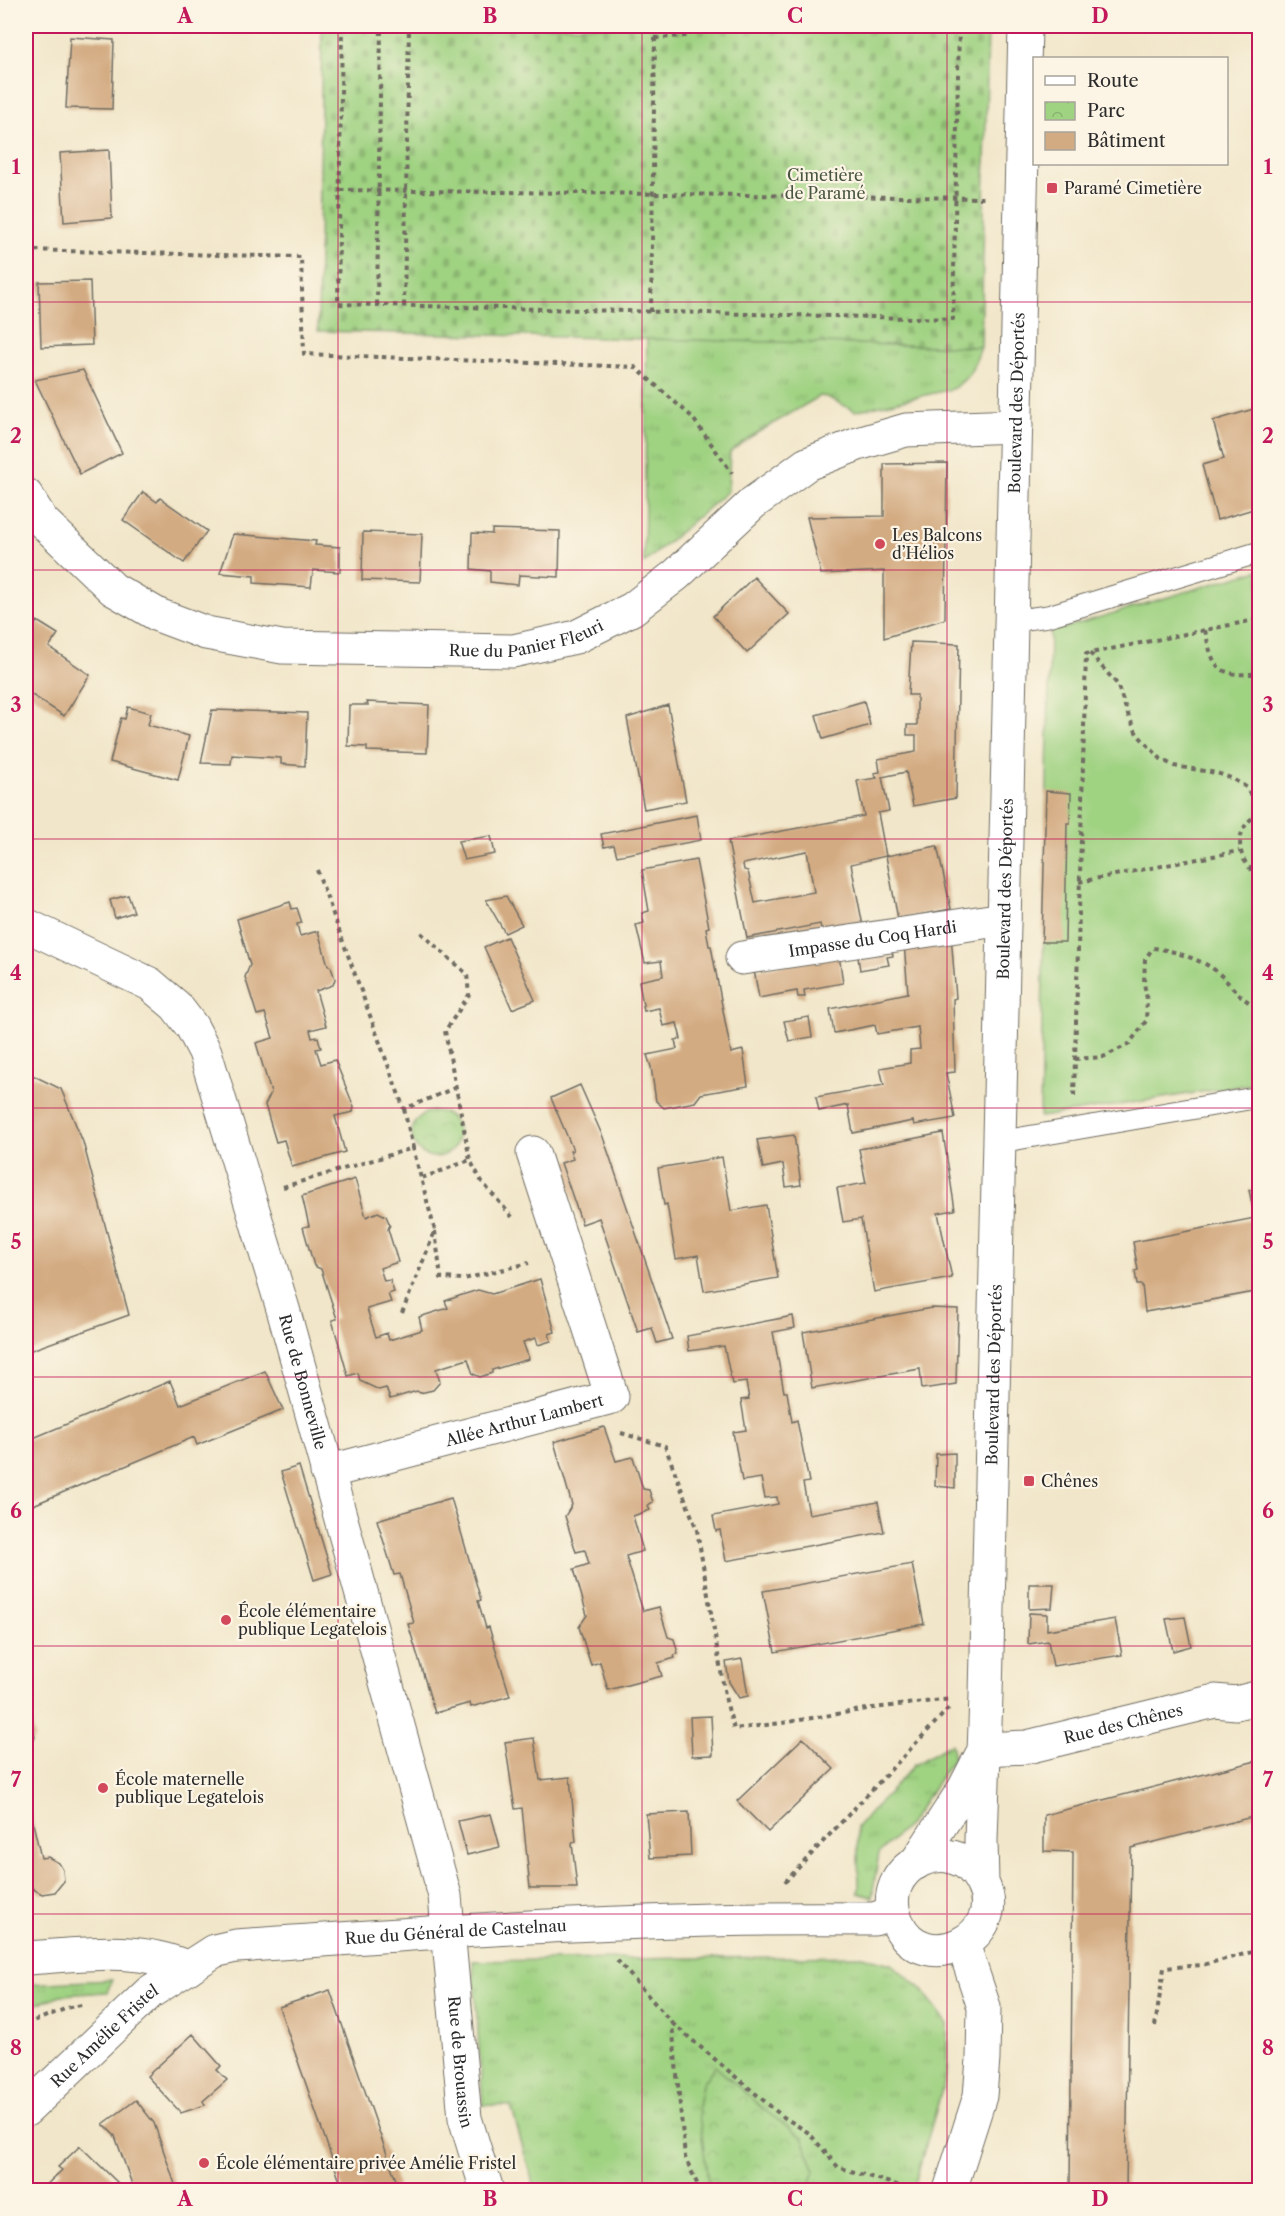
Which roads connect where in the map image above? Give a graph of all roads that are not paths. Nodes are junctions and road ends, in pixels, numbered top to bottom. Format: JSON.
{"nodes":[{"id":1,"x":1025,"y":26,"type":"edge"},
{"id":2,"x":1016,"y":426,"type":"junction"},
{"id":3,"x":26,"y":495,"type":"edge"},
{"id":4,"x":1260,"y":552,"type":"edge"},
{"id":5,"x":1011,"y":621,"type":"junction"},
{"id":6,"x":1004,"y":919,"type":"junction"},
{"id":7,"x":26,"y":925,"type":"edge"},
{"id":8,"x":741,"y":958,"type":"dead end"},
{"id":9,"x":1260,"y":1097,"type":"edge"},
{"id":10,"x":999,"y":1142,"type":"junction"},
{"id":11,"x":533,"y":1153,"type":"dead end"},
{"id":12,"x":327,"y":1472,"type":"junction"},
{"id":13,"x":1260,"y":1697,"type":"edge"},
{"id":14,"x":985,"y":1749,"type":"junction"},
{"id":15,"x":916,"y":1863,"type":"junction"},
{"id":16,"x":982,"y":1883,"type":"junction"},
{"id":17,"x":893,"y":1913,"type":"junction"},
{"id":18,"x":448,"y":1931,"type":"junction"},
{"id":19,"x":963,"y":1944,"type":"junction"},
{"id":20,"x":26,"y":1958,"type":"edge"},
{"id":21,"x":188,"y":1968,"type":"junction"},
{"id":22,"x":26,"y":2110,"type":"edge"},
{"id":23,"x":487,"y":2190,"type":"edge"},
{"id":24,"x":950,"y":2190,"type":"edge"}],
"edges":[{"from":1,"to":2,"type":"street","name":"Boulevard des Déportés"},
{"from":2,"to":3,"type":"street","name":"Rue du Panier Fleuri"},
{"from":2,"to":5,"type":"street","name":"Boulevard des Déportés"},
{"from":4,"to":5,"type":"lane"},
{"from":5,"to":6,"type":"street","name":"Boulevard des Déportés"},
{"from":6,"to":8,"type":"street","name":"Impasse du Coq Hardi"},
{"from":6,"to":10,"type":"street","name":"Boulevard des Déportés"},
{"from":7,"to":12,"type":"street","name":"Rue de Bonneville"},
{"from":9,"to":10,"type":"lane"},
{"from":10,"to":14,"type":"street","name":"Boulevard des Déportés"},
{"from":11,"to":12,"type":"street","name":"Allée Arthur Lambert"},
{"from":12,"to":18,"type":"street","name":"Rue de Bonneville"},
{"from":13,"to":14,"type":"street","name":"Rue des Chênes"},
{"from":14,"to":15,"type":"street","name":"Boulevard des Déportés"},
{"from":14,"to":16,"type":"street","name":"Boulevard des Déportés"},
{"from":15,"to":16,"type":"street"},
{"from":15,"to":17,"type":"street"},
{"from":16,"to":19,"type":"street"},
{"from":17,"to":18,"type":"street","name":"Rue du Général de Castelnau"},
{"from":17,"to":19,"type":"street"},
{"from":18,"to":21,"type":"street","name":"Rue du Général de Castelnau"},
{"from":18,"to":23,"type":"street","name":"Rue de Brouassin"},
{"from":19,"to":24,"type":"street"},
{"from":20,"to":21,"type":"street"},
{"from":21,"to":22,"type":"street","name":"Rue Amélie Fristel"}]}
